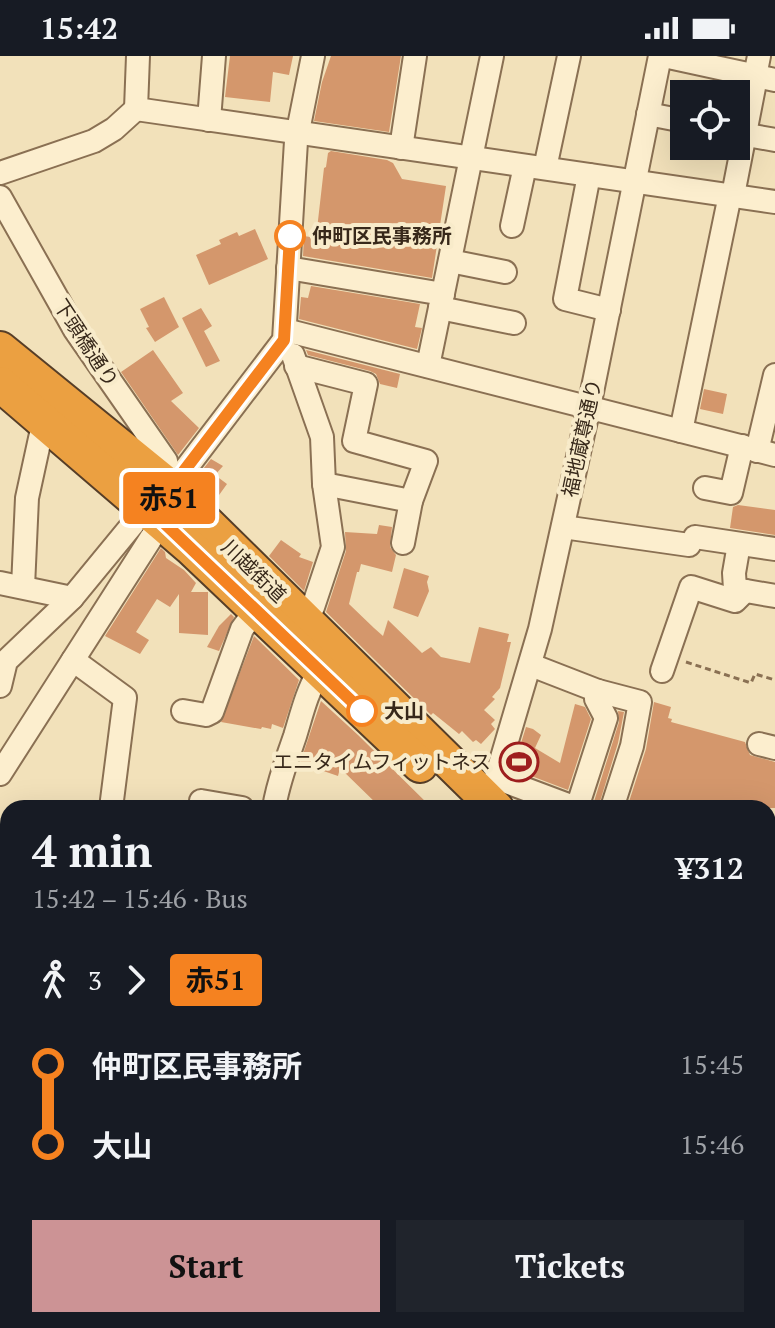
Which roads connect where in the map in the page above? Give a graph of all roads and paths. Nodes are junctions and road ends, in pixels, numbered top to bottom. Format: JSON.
{"nodes":[{"id":1,"x":138,"y":56,"type":"edge"},
{"id":2,"x":214,"y":56,"type":"edge"},
{"id":3,"x":313,"y":56,"type":"edge"},
{"id":4,"x":415,"y":56,"type":"edge"},
{"id":5,"x":569,"y":56,"type":"edge"},
{"id":6,"x":662,"y":56,"type":"edge"},
{"id":7,"x":488,"y":57,"type":"edge"},
{"id":8,"x":761,"y":72,"type":"edge"},
{"id":9,"x":750,"y":104,"type":"edge"},
{"id":10,"x":136,"y":109,"type":"junction"},
{"id":11,"x":648,"y":114,"type":"junction"},
{"id":12,"x":670,"y":118,"type":"edge"},
{"id":13,"x":209,"y":120,"type":"junction"},
{"id":14,"x":297,"y":133,"type":"junction"},
{"id":15,"x":750,"y":136,"type":"edge"},
{"id":16,"x":775,"y":140,"type":"edge"},
{"id":17,"x":401,"y":148,"type":"junction"},
{"id":18,"x":471,"y":158,"type":"junction"},
{"id":19,"x":737,"y":160,"type":"edge"},
{"id":20,"x":535,"y":167,"type":"junction"},
{"id":21,"x":0,"y":173,"type":"edge"},
{"id":22,"x":589,"y":175,"type":"junction"},
{"id":23,"x":635,"y":181,"type":"junction"},
{"id":24,"x":732,"y":195,"type":"junction"},
{"id":25,"x":0,"y":197,"type":"edge"},
{"id":26,"x":775,"y":202,"type":"edge"},
{"id":27,"x":512,"y":226,"type":"dead end"},
{"id":28,"x":450,"y":261,"type":"junction"},
{"id":29,"x":288,"y":268,"type":"junction"},
{"id":30,"x":505,"y":272,"type":"dead end"},
{"id":31,"x":441,"y":301,"type":"junction"},
{"id":32,"x":609,"y":310,"type":"junction"},
{"id":33,"x":514,"y":323,"type":"dead end"},
{"id":34,"x":284,"y":335,"type":"junction"},
{"id":35,"x":0,"y":349,"type":"edge"},
{"id":36,"x":296,"y":366,"type":"junction"},
{"id":37,"x":428,"y":366,"type":"junction"},
{"id":38,"x":775,"y":375,"type":"edge"},
{"id":39,"x":0,"y":384,"type":"edge"},
{"id":40,"x":589,"y":407,"type":"junction"},
{"id":41,"x":44,"y":420,"type":"junction"},
{"id":42,"x":681,"y":431,"type":"junction"},
{"id":43,"x":758,"y":451,"type":"edge"},
{"id":44,"x":324,"y":484,"type":"junction"},
{"id":45,"x":705,"y":488,"type":"dead end"},
{"id":46,"x":411,"y":501,"type":"junction"},
{"id":47,"x":160,"y":506,"type":"junction"},
{"id":48,"x":563,"y":527,"type":"junction"},
{"id":49,"x":403,"y":543,"type":"dead end"},
{"id":50,"x":739,"y":544,"type":"junction"},
{"id":51,"x":775,"y":549,"type":"edge"},
{"id":52,"x":0,"y":583,"type":"edge"},
{"id":53,"x":23,"y":587,"type":"junction"},
{"id":54,"x":745,"y":591,"type":"junction"},
{"id":55,"x":775,"y":596,"type":"edge"},
{"id":56,"x":72,"y":598,"type":"junction"},
{"id":57,"x":256,"y":610,"type":"junction"},
{"id":58,"x":304,"y":619,"type":"junction"},
{"id":59,"x":73,"y":660,"type":"junction"},
{"id":60,"x":3,"y":661,"type":"edge"},
{"id":61,"x":665,"y":663,"type":"joint"},
{"id":62,"x":531,"y":665,"type":"junction"},
{"id":63,"x":319,"y":671,"type":"junction"},
{"id":64,"x":775,"y":680,"type":"edge"},
{"id":65,"x":0,"y":686,"type":"edge"},
{"id":66,"x":598,"y":691,"type":"junction"},
{"id":67,"x":183,"y":711,"type":"dead end"},
{"id":68,"x":0,"y":774,"type":"edge"},
{"id":69,"x":112,"y":800,"type":"edge"},
{"id":70,"x":275,"y":800,"type":"edge"},
{"id":71,"x":483,"y":800,"type":"edge"},
{"id":72,"x":579,"y":800,"type":"edge"},
{"id":73,"x":615,"y":800,"type":"edge"}],
"edges":[{"from":1,"to":10,"type":"street"},
{"from":2,"to":13,"type":"street"},
{"from":3,"to":14,"type":"street"},
{"from":4,"to":17,"type":"street"},
{"from":5,"to":20,"type":"street"},
{"from":6,"to":8,"type":"street"},
{"from":6,"to":11,"type":"street","name":"福地蔵尊通り"},
{"from":7,"to":18,"type":"street"},
{"from":8,"to":9,"type":"street"},
{"from":10,"to":13,"type":"street"},
{"from":10,"to":21,"type":"street"},
{"from":11,"to":12,"type":"street"},
{"from":11,"to":23,"type":"street","name":"福地蔵尊通り"},
{"from":13,"to":14,"type":"street"},
{"from":14,"to":17,"type":"street"},
{"from":14,"to":29,"type":"street"},
{"from":15,"to":16,"type":"street"},
{"from":17,"to":18,"type":"street"},
{"from":18,"to":20,"type":"street"},
{"from":18,"to":28,"type":"street"},
{"from":19,"to":24,"type":"street"},
{"from":20,"to":22,"type":"street"},
{"from":20,"to":27,"type":"street"},
{"from":22,"to":23,"type":"street"},
{"from":22,"to":32,"type":"street"},
{"from":23,"to":24,"type":"street"},
{"from":23,"to":32,"type":"street","name":"福地蔵尊通り"},
{"from":24,"to":26,"type":"street"},
{"from":24,"to":42,"type":"street"},
{"from":25,"to":47,"type":"street","name":"下頭橋通り"},
{"from":28,"to":30,"type":"street"},
{"from":28,"to":31,"type":"street"},
{"from":29,"to":31,"type":"street"},
{"from":29,"to":34,"type":"street"},
{"from":31,"to":33,"type":"street"},
{"from":31,"to":37,"type":"street"},
{"from":32,"to":40,"type":"street","name":"福地蔵尊通り"},
{"from":34,"to":36,"type":"street"},
{"from":34,"to":37,"type":"street"},
{"from":34,"to":47,"type":"street"},
{"from":35,"to":47,"type":"highway","name":"川越街道"},
{"from":36,"to":44,"type":"street"},
{"from":36,"to":46,"type":"street"},
{"from":37,"to":40,"type":"street"},
{"from":38,"to":43,"type":"street"},
{"from":39,"to":41,"type":"highway","name":"川越街道"},
{"from":40,"to":42,"type":"street"},
{"from":40,"to":48,"type":"street","name":"福地蔵尊通り"},
{"from":41,"to":47,"type":"highway","name":"川越街道"},
{"from":41,"to":53,"type":"street"},
{"from":42,"to":43,"type":"street"},
{"from":43,"to":45,"type":"street"},
{"from":44,"to":46,"type":"street"},
{"from":44,"to":58,"type":"street"},
{"from":46,"to":49,"type":"street"},
{"from":47,"to":56,"type":"street"},
{"from":47,"to":57,"type":"highway","name":"川越街道"},
{"from":47,"to":58,"type":"highway","name":"川越街道"},
{"from":47,"to":59,"type":"street"},
{"from":48,"to":50,"type":"street"},
{"from":48,"to":62,"type":"street","name":"福地蔵尊通り"},
{"from":50,"to":51,"type":"street"},
{"from":50,"to":54,"type":"street"},
{"from":52,"to":53,"type":"street"},
{"from":53,"to":56,"type":"street"},
{"from":54,"to":55,"type":"street"},
{"from":54,"to":61,"type":"street"},
{"from":56,"to":60,"type":"street"},
{"from":57,"to":63,"type":"highway","name":"川越街道"},
{"from":57,"to":67,"type":"street"},
{"from":58,"to":71,"type":"highway","name":"川越街道"},
{"from":59,"to":68,"type":"street"},
{"from":59,"to":69,"type":"street"},
{"from":60,"to":65,"type":"street"},
{"from":61,"to":64,"type":"path"},
{"from":62,"to":66,"type":"street"},
{"from":62,"to":71,"type":"street","name":"福地蔵尊通り"},
{"from":63,"to":70,"type":"street"},
{"from":63,"to":71,"type":"highway","name":"川越街道"},
{"from":66,"to":72,"type":"street"},
{"from":66,"to":73,"type":"street"}]}
